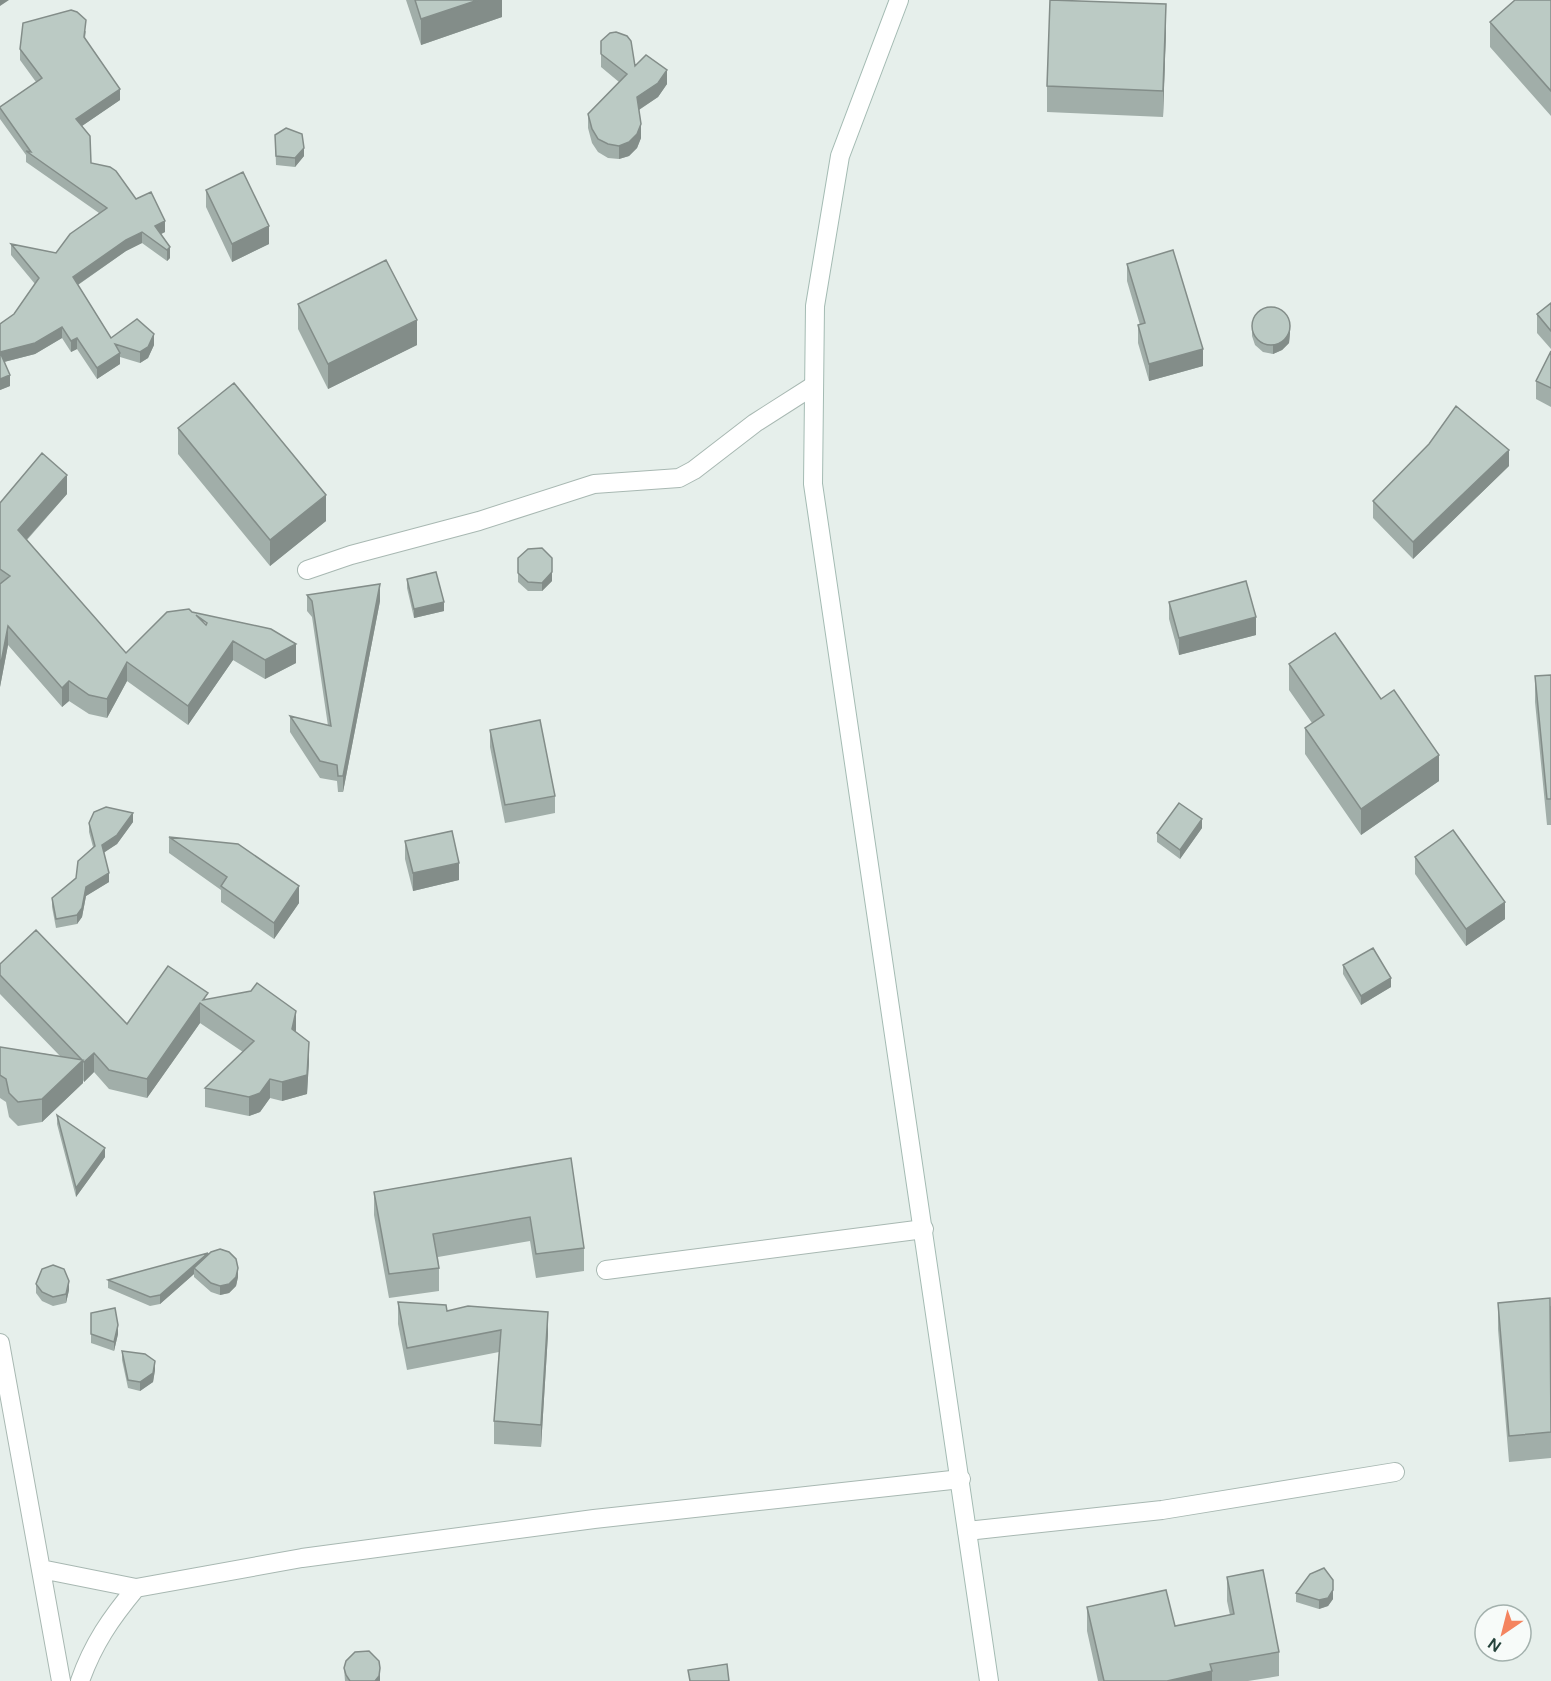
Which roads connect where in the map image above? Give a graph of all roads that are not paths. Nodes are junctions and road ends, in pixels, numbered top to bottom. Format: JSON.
{"nodes":[{"id":1,"x":899,"y":0,"type":"edge"},
{"id":2,"x":813,"y":386,"type":"junction"},
{"id":3,"x":307,"y":570,"type":"dead end"},
{"id":4,"x":924,"y":1229,"type":"junction"},
{"id":5,"x":606,"y":1270,"type":"dead end"},
{"id":6,"x":0,"y":1343,"type":"edge"},
{"id":7,"x":1395,"y":1472,"type":"dead end"},
{"id":8,"x":961,"y":1479,"type":"junction"},
{"id":9,"x":967,"y":1531,"type":"junction"},
{"id":10,"x":41,"y":1569,"type":"junction"},
{"id":11,"x":136,"y":1588,"type":"junction"},
{"id":12,"x":61,"y":1681,"type":"edge"},
{"id":13,"x":80,"y":1681,"type":"edge"},
{"id":14,"x":989,"y":1681,"type":"edge"}],
"edges":[{"from":1,"to":2,"type":"street"},
{"from":2,"to":3,"type":"street"},
{"from":2,"to":4,"type":"street"},
{"from":4,"to":5,"type":"street"},
{"from":4,"to":8,"type":"street"},
{"from":6,"to":10,"type":"street"},
{"from":7,"to":9,"type":"street"},
{"from":8,"to":9,"type":"street"},
{"from":8,"to":11,"type":"street"},
{"from":9,"to":14,"type":"street"},
{"from":10,"to":11,"type":"street"},
{"from":10,"to":12,"type":"street"},
{"from":11,"to":13,"type":"street"}]}
